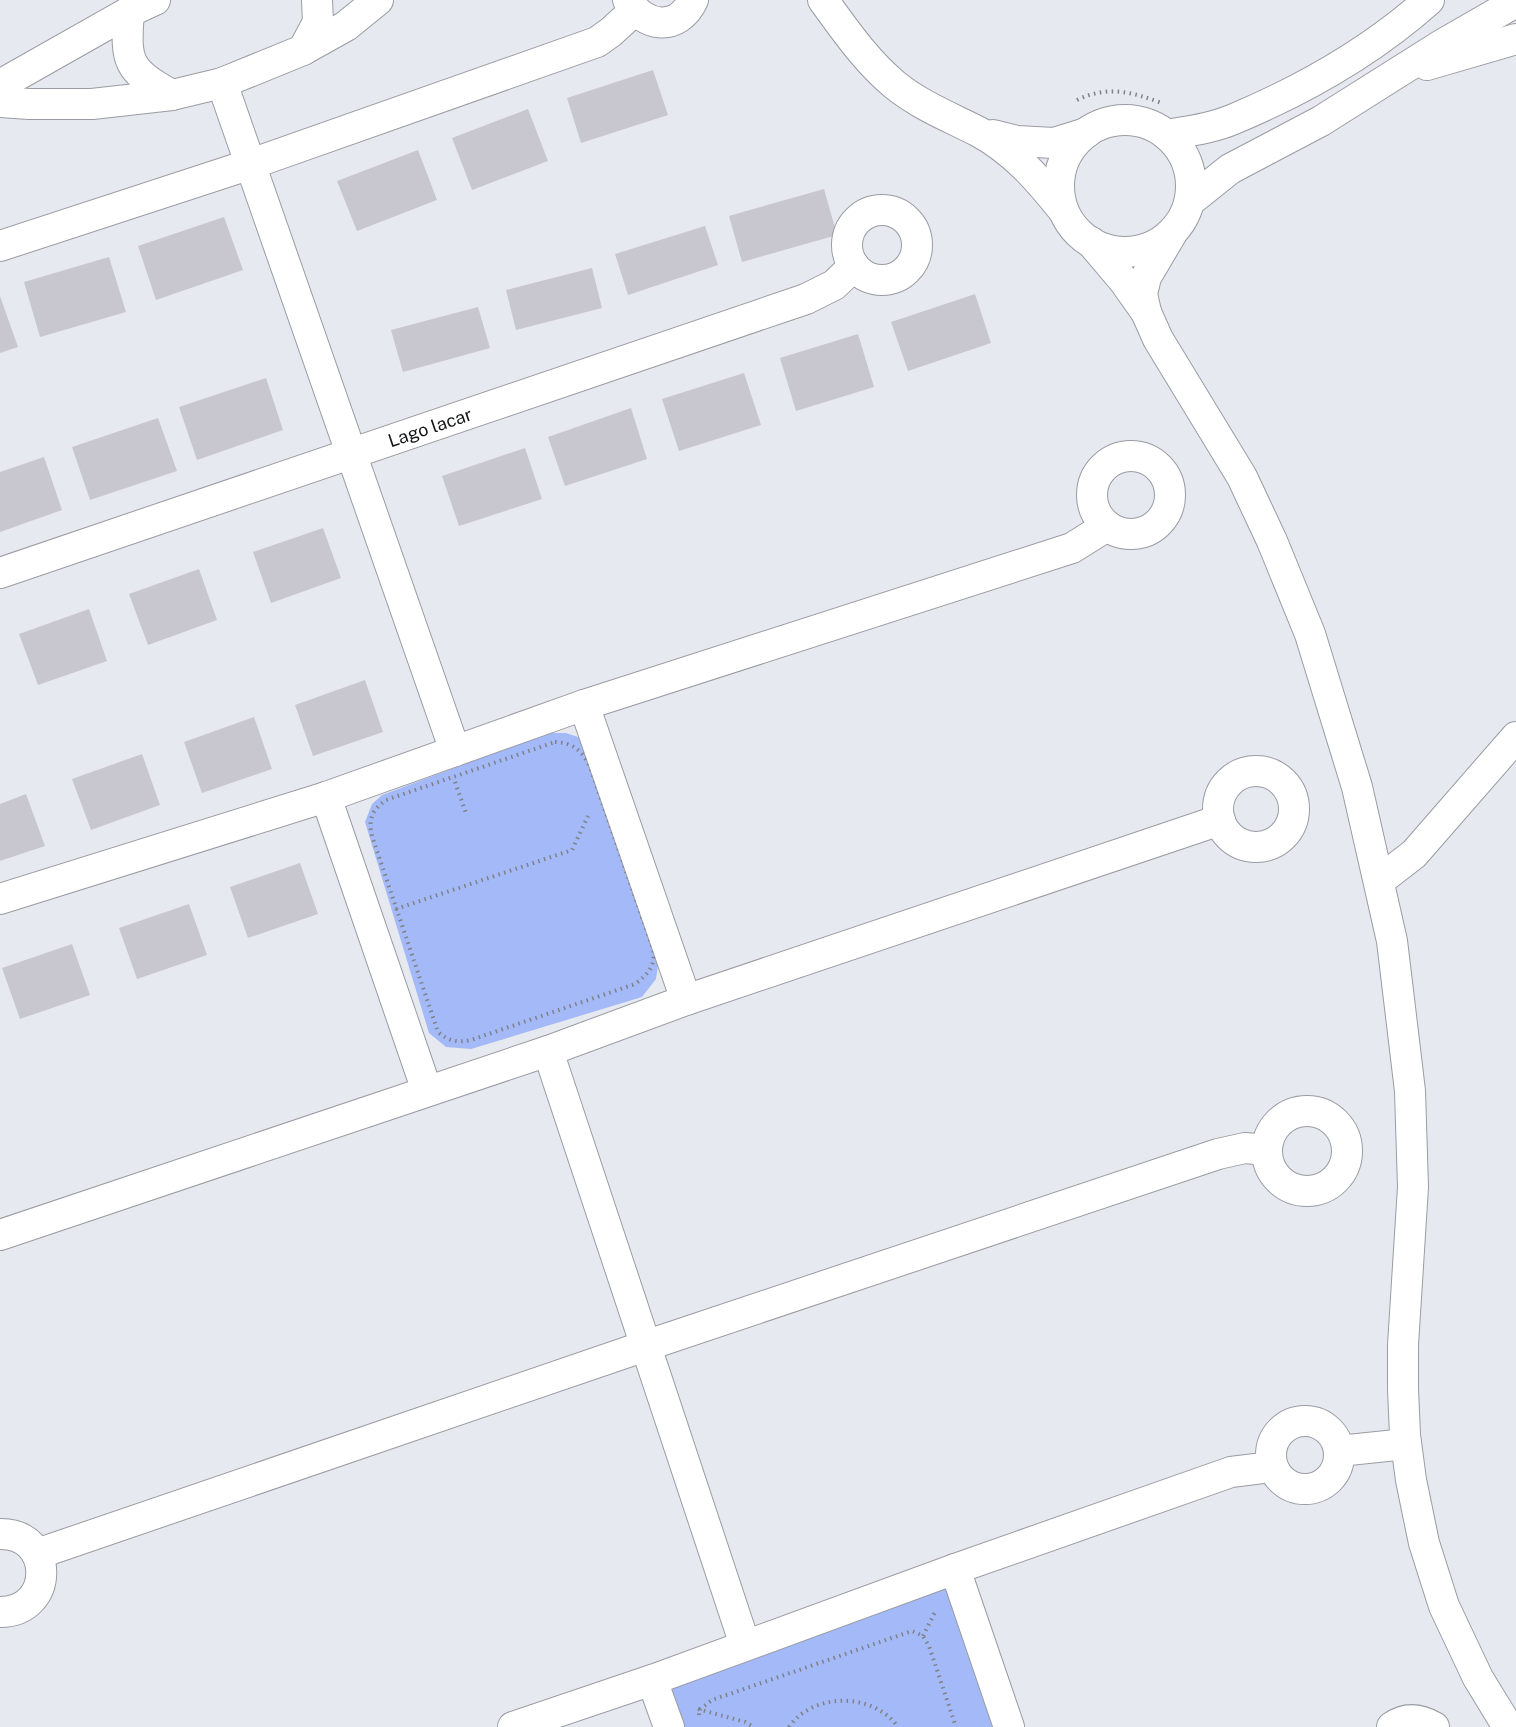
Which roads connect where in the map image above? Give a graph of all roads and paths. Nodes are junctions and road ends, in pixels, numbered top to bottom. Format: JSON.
{"nodes":[{"id":1,"x":317,"y":0,"type":"edge"},
{"id":2,"x":378,"y":0,"type":"edge"},
{"id":3,"x":693,"y":0,"type":"edge"},
{"id":4,"x":824,"y":0,"type":"edge"},
{"id":5,"x":1406,"y":0,"type":"edge"},
{"id":6,"x":1429,"y":0,"type":"edge"},
{"id":7,"x":1516,"y":2,"type":"edge"},
{"id":8,"x":631,"y":5,"type":"edge"},
{"id":9,"x":142,"y":6,"type":"edge"},
{"id":10,"x":1516,"y":39,"type":"edge"},
{"id":11,"x":1372,"y":45,"type":"junction"},
{"id":12,"x":303,"y":50,"type":"junction"},
{"id":13,"x":1395,"y":74,"type":"junction"},
{"id":14,"x":222,"y":83,"type":"junction"},
{"id":15,"x":0,"y":85,"type":"edge"},
{"id":16,"x":172,"y":95,"type":"junction"},
{"id":17,"x":1076,"y":101,"type":"dead end"},
{"id":18,"x":0,"y":102,"type":"edge"},
{"id":19,"x":1165,"y":105,"type":"dead end"},
{"id":20,"x":978,"y":132,"type":"junction"},
{"id":21,"x":1086,"y":133,"type":"junction"},
{"id":22,"x":1167,"y":135,"type":"junction"},
{"id":23,"x":251,"y":164,"type":"junction"},
{"id":24,"x":1190,"y":201,"type":"junction"},
{"id":25,"x":1067,"y":215,"type":"junction"},
{"id":26,"x":1173,"y":231,"type":"junction"},
{"id":27,"x":1091,"y":242,"type":"junction"},
{"id":28,"x":0,"y":246,"type":"edge"},
{"id":29,"x":854,"y":266,"type":"dead end"},
{"id":30,"x":1146,"y":312,"type":"junction"},
{"id":31,"x":351,"y":455,"type":"junction"},
{"id":32,"x":1107,"y":526,"type":"dead end"},
{"id":33,"x":0,"y":573,"type":"edge"},
{"id":34,"x":584,"y":705,"type":"junction"},
{"id":35,"x":1516,"y":737,"type":"edge"},
{"id":36,"x":454,"y":764,"type":"junction"},
{"id":37,"x":599,"y":793,"type":"junction"},
{"id":38,"x":326,"y":797,"type":"junction"},
{"id":39,"x":594,"y":803,"type":"dead end"},
{"id":40,"x":590,"y":812,"type":"dead end"},
{"id":41,"x":466,"y":813,"type":"dead end"},
{"id":42,"x":1220,"y":820,"type":"dead end"},
{"id":43,"x":1379,"y":881,"type":"junction"},
{"id":44,"x":0,"y":899,"type":"edge"},
{"id":45,"x":396,"y":909,"type":"junction"},
{"id":46,"x":686,"y":1000,"type":"junction"},
{"id":47,"x":548,"y":1051,"type":"junction"},
{"id":48,"x":427,"y":1091,"type":"junction"},
{"id":49,"x":1267,"y":1150,"type":"dead end"},
{"id":50,"x":0,"y":1234,"type":"edge"},
{"id":51,"x":645,"y":1346,"type":"junction"},
{"id":52,"x":1406,"y":1444,"type":"junction"},
{"id":53,"x":1339,"y":1451,"type":"junction"},
{"id":54,"x":1272,"y":1467,"type":"junction"},
{"id":55,"x":0,"y":1534,"type":"edge"},
{"id":56,"x":37,"y":1554,"type":"junction"},
{"id":57,"x":955,"y":1569,"type":"junction"},
{"id":58,"x":0,"y":1612,"type":"edge"},
{"id":59,"x":746,"y":1645,"type":"junction"},
{"id":60,"x":652,"y":1680,"type":"junction"},
{"id":61,"x":699,"y":1710,"type":"junction"},
{"id":62,"x":698,"y":1717,"type":"dead end"},
{"id":63,"x":513,"y":1727,"type":"edge"},
{"id":64,"x":669,"y":1727,"type":"edge"},
{"id":65,"x":754,"y":1727,"type":"edge"},
{"id":66,"x":789,"y":1727,"type":"edge"},
{"id":67,"x":898,"y":1727,"type":"edge"},
{"id":68,"x":956,"y":1727,"type":"edge"},
{"id":69,"x":1009,"y":1727,"type":"edge"},
{"id":70,"x":1392,"y":1727,"type":"edge"},
{"id":71,"x":1434,"y":1727,"type":"edge"},
{"id":72,"x":1508,"y":1727,"type":"edge"}],
"edges":[{"from":1,"to":12,"type":"street"},
{"from":2,"to":12,"type":"street"},
{"from":3,"to":8,"type":"street"},
{"from":4,"to":20,"type":"street"},
{"from":5,"to":11,"type":"street"},
{"from":6,"to":11,"type":"street"},
{"from":7,"to":13,"type":"street"},
{"from":8,"to":23,"type":"street"},
{"from":9,"to":15,"type":"street"},
{"from":9,"to":16,"type":"street"},
{"from":10,"to":13,"type":"street"},
{"from":11,"to":22,"type":"street"},
{"from":12,"to":14,"type":"street"},
{"from":13,"to":24,"type":"street"},
{"from":14,"to":16,"type":"street"},
{"from":14,"to":23,"type":"street"},
{"from":16,"to":18,"type":"street"},
{"from":17,"to":19,"type":"path"},
{"from":20,"to":21,"type":"street"},
{"from":20,"to":25,"type":"street"},
{"from":21,"to":22,"type":"street"},
{"from":21,"to":25,"type":"street"},
{"from":22,"to":24,"type":"street"},
{"from":23,"to":28,"type":"street"},
{"from":23,"to":31,"type":"street"},
{"from":24,"to":26,"type":"street"},
{"from":25,"to":27,"type":"street"},
{"from":26,"to":27,"type":"street"},
{"from":26,"to":30,"type":"street"},
{"from":27,"to":30,"type":"street"},
{"from":29,"to":31,"type":"street","name":"Lago lacar"},
{"from":30,"to":43,"type":"street"},
{"from":31,"to":33,"type":"street","name":"Lago lacar"},
{"from":31,"to":36,"type":"street"},
{"from":32,"to":34,"type":"street"},
{"from":34,"to":36,"type":"street"},
{"from":34,"to":46,"type":"street"},
{"from":35,"to":43,"type":"street"},
{"from":36,"to":37,"type":"path"},
{"from":36,"to":38,"type":"street"},
{"from":36,"to":41,"type":"path"},
{"from":36,"to":45,"type":"path"},
{"from":37,"to":39,"type":"path"},
{"from":37,"to":45,"type":"path"},
{"from":38,"to":44,"type":"street"},
{"from":38,"to":48,"type":"street"},
{"from":40,"to":45,"type":"path"},
{"from":42,"to":46,"type":"street"},
{"from":43,"to":52,"type":"street"},
{"from":46,"to":47,"type":"street"},
{"from":47,"to":48,"type":"street"},
{"from":47,"to":51,"type":"street"},
{"from":48,"to":50,"type":"street"},
{"from":49,"to":51,"type":"street"},
{"from":51,"to":56,"type":"street"},
{"from":51,"to":59,"type":"street"},
{"from":52,"to":53,"type":"street"},
{"from":52,"to":72,"type":"street"},
{"from":53,"to":54,"type":"street"},
{"from":53,"to":54,"type":"street"},
{"from":54,"to":57,"type":"street"},
{"from":55,"to":56,"type":"street"},
{"from":56,"to":58,"type":"street"},
{"from":57,"to":59,"type":"street"},
{"from":57,"to":69,"type":"street"},
{"from":59,"to":60,"type":"street"},
{"from":60,"to":61,"type":"path"},
{"from":60,"to":63,"type":"street"},
{"from":60,"to":64,"type":"street"},
{"from":61,"to":62,"type":"path"},
{"from":61,"to":65,"type":"path"},
{"from":61,"to":68,"type":"path"},
{"from":66,"to":67,"type":"path"},
{"from":70,"to":71,"type":"street"}]}
